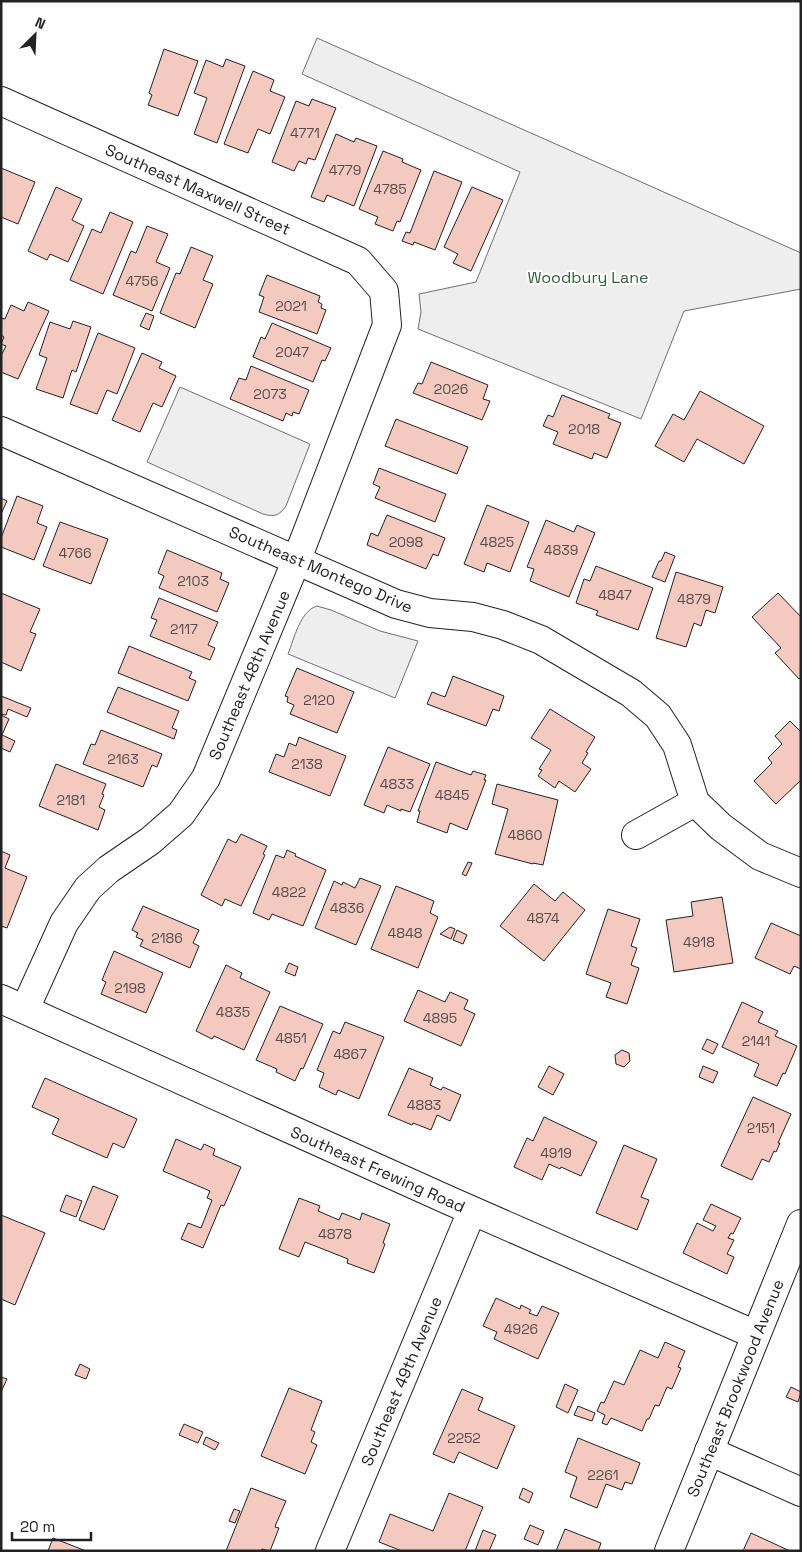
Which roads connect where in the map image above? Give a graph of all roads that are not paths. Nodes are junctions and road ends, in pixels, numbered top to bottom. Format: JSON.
{"nodes":[{"id":1,"x":1,"y":101,"type":"edge"},
{"id":2,"x":384,"y":291,"type":"joint"},
{"id":3,"x":1,"y":431,"type":"edge"},
{"id":4,"x":297,"y":559,"type":"junction"},
{"id":5,"x":695,"y":802,"type":"junction"},
{"id":6,"x":636,"y":835,"type":"dead end"},
{"id":7,"x":801,"y":873,"type":"edge"},
{"id":8,"x":13,"y":1004,"type":"edge"},
{"id":9,"x":472,"y":1211,"type":"junction"},
{"id":10,"x":801,"y":1224,"type":"edge"},
{"id":11,"x":756,"y":1335,"type":"junction"},
{"id":12,"x":709,"y":1451,"type":"junction"},
{"id":13,"x":801,"y":1492,"type":"edge"},
{"id":14,"x":330,"y":1551,"type":"edge"},
{"id":15,"x":669,"y":1551,"type":"edge"}],
"edges":[{"from":1,"to":2,"type":"street","name":"Southeast Maxwell Street"},
{"from":2,"to":4,"type":"street","name":"Southeast 48th Avenue"},
{"from":3,"to":4,"type":"street","name":"Southeast Montego Drive"},
{"from":4,"to":5,"type":"street","name":"Southeast Montego Drive"},
{"from":4,"to":8,"type":"street","name":"Southeast 48th Avenue"},
{"from":5,"to":6,"type":"street"},
{"from":5,"to":7,"type":"street","name":"Southeast Montego Drive"},
{"from":8,"to":9,"type":"street","name":"Southeast Frewing Road"},
{"from":9,"to":11,"type":"street","name":"Southeast Frewing Road"},
{"from":9,"to":14,"type":"street","name":"Southeast 49th Avenue"},
{"from":10,"to":11,"type":"street","name":"Southeast Brookwood Avenue"},
{"from":11,"to":12,"type":"street","name":"Southeast Brookwood Avenue"},
{"from":12,"to":13,"type":"street"},
{"from":12,"to":15,"type":"street","name":"Southeast Brookwood Avenue"}]}
